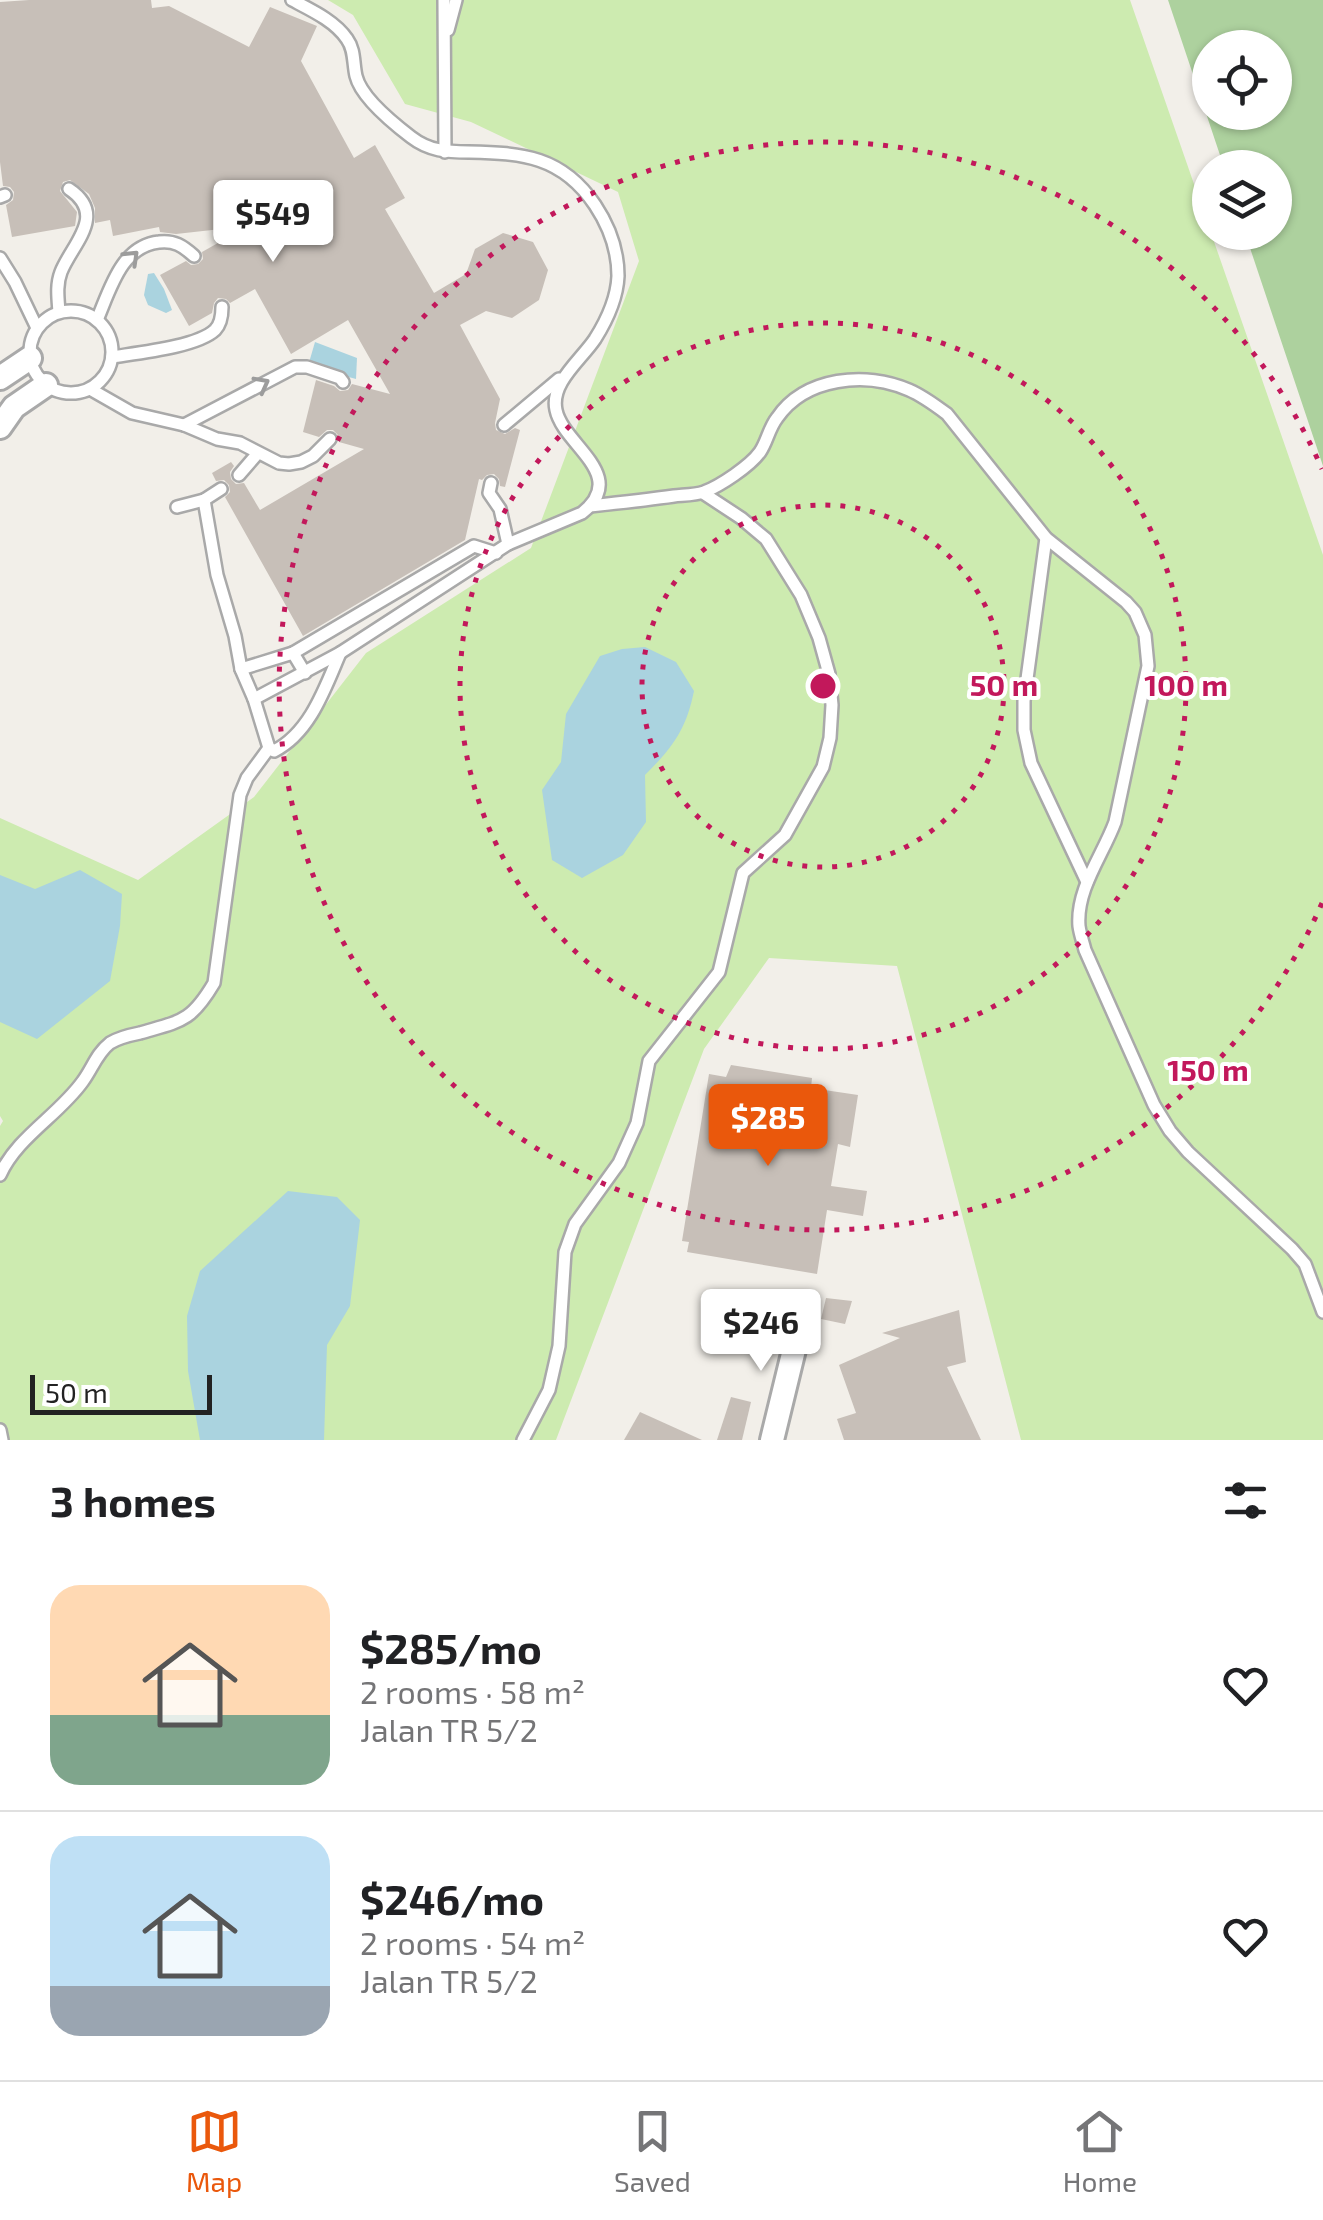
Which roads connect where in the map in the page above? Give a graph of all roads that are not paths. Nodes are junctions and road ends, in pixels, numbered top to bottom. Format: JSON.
{"nodes":[{"id":1,"x":292,"y":0,"type":"edge"},
{"id":2,"x":444,"y":0,"type":"edge"},
{"id":3,"x":456,"y":0,"type":"edge"},
{"id":4,"x":444,"y":46,"type":"junction"},
{"id":5,"x":445,"y":152,"type":"junction"},
{"id":6,"x":70,"y":189,"type":"dead end"},
{"id":7,"x":194,"y":256,"type":"dead end"},
{"id":8,"x":0,"y":258,"type":"edge"},
{"id":9,"x":222,"y":308,"type":"dead end"},
{"id":10,"x":58,"y":312,"type":"junction"},
{"id":11,"x":98,"y":320,"type":"junction"},
{"id":12,"x":37,"y":328,"type":"junction"},
{"id":13,"x":112,"y":357,"type":"junction"},
{"id":14,"x":30,"y":358,"type":"junction"},
{"id":15,"x":574,"y":367,"type":"junction"},
{"id":16,"x":0,"y":378,"type":"edge"},
{"id":17,"x":344,"y":382,"type":"dead end"},
{"id":18,"x":46,"y":386,"type":"junction"},
{"id":19,"x":90,"y":389,"type":"junction"},
{"id":20,"x":184,"y":425,"type":"junction"},
{"id":21,"x":504,"y":425,"type":"dead end"},
{"id":22,"x":0,"y":428,"type":"edge"},
{"id":23,"x":330,"y":440,"type":"dead end"},
{"id":24,"x":258,"y":453,"type":"junction"},
{"id":25,"x":239,"y":475,"type":"dead end"},
{"id":26,"x":491,"y":483,"type":"dead end"},
{"id":27,"x":221,"y":489,"type":"dead end"},
{"id":28,"x":702,"y":493,"type":"junction"},
{"id":29,"x":204,"y":500,"type":"junction"},
{"id":30,"x":177,"y":506,"type":"dead end"},
{"id":31,"x":590,"y":506,"type":"junction"},
{"id":32,"x":1046,"y":538,"type":"junction"},
{"id":33,"x":508,"y":544,"type":"junction"},
{"id":34,"x":496,"y":554,"type":"junction"},
{"id":35,"x":293,"y":652,"type":"junction"},
{"id":36,"x":340,"y":653,"type":"junction"},
{"id":37,"x":241,"y":669,"type":"junction"},
{"id":38,"x":305,"y":672,"type":"junction"},
{"id":39,"x":254,"y":698,"type":"junction"},
{"id":40,"x":269,"y":748,"type":"junction"},
{"id":41,"x":1087,"y":882,"type":"junction"},
{"id":42,"x":0,"y":1175,"type":"edge"},
{"id":43,"x":1323,"y":1312,"type":"edge"},
{"id":44,"x":801,"y":1322,"type":"dead end"},
{"id":45,"x":0,"y":1430,"type":"edge"},
{"id":46,"x":2,"y":1440,"type":"edge"},
{"id":47,"x":523,"y":1440,"type":"edge"},
{"id":48,"x":772,"y":1440,"type":"edge"}],
"edges":[{"from":1,"to":5,"type":"lane"},
{"from":2,"to":4,"type":"lane"},
{"from":3,"to":4,"type":"lane"},
{"from":4,"to":5,"type":"lane"},
{"from":5,"to":15,"type":"lane"},
{"from":6,"to":10,"type":"lane"},
{"from":11,"to":7,"type":"lane","one_way":true},
{"from":8,"to":12,"type":"lane"},
{"from":9,"to":13,"type":"lane"},
{"from":10,"to":11,"type":"lane"},
{"from":10,"to":12,"type":"lane"},
{"from":11,"to":13,"type":"lane"},
{"from":12,"to":14,"type":"lane"},
{"from":13,"to":19,"type":"lane"},
{"from":14,"to":16,"type":"street"},
{"from":14,"to":18,"type":"lane"},
{"from":15,"to":21,"type":"lane"},
{"from":15,"to":31,"type":"lane"},
{"from":20,"to":17,"type":"lane","one_way":true},
{"from":18,"to":19,"type":"lane"},
{"from":18,"to":22,"type":"street"},
{"from":19,"to":20,"type":"lane"},
{"from":20,"to":24,"type":"lane"},
{"from":23,"to":24,"type":"lane"},
{"from":24,"to":25,"type":"lane"},
{"from":26,"to":33,"type":"lane"},
{"from":27,"to":29,"type":"lane"},
{"from":28,"to":31,"type":"lane"},
{"from":28,"to":32,"type":"lane"},
{"from":28,"to":47,"type":"lane"},
{"from":29,"to":30,"type":"lane"},
{"from":29,"to":37,"type":"lane"},
{"from":31,"to":33,"type":"lane"},
{"from":32,"to":41,"type":"lane"},
{"from":32,"to":41,"type":"lane"},
{"from":33,"to":34,"type":"lane"},
{"from":34,"to":35,"type":"lane"},
{"from":34,"to":36,"type":"lane"},
{"from":35,"to":37,"type":"lane"},
{"from":35,"to":38,"type":"lane"},
{"from":36,"to":38,"type":"lane"},
{"from":36,"to":40,"type":"lane"},
{"from":37,"to":39,"type":"lane"},
{"from":38,"to":39,"type":"lane"},
{"from":39,"to":40,"type":"lane"},
{"from":40,"to":42,"type":"lane"},
{"from":41,"to":43,"type":"lane"},
{"from":44,"to":48,"type":"street"},
{"from":45,"to":46,"type":"lane"}]}
